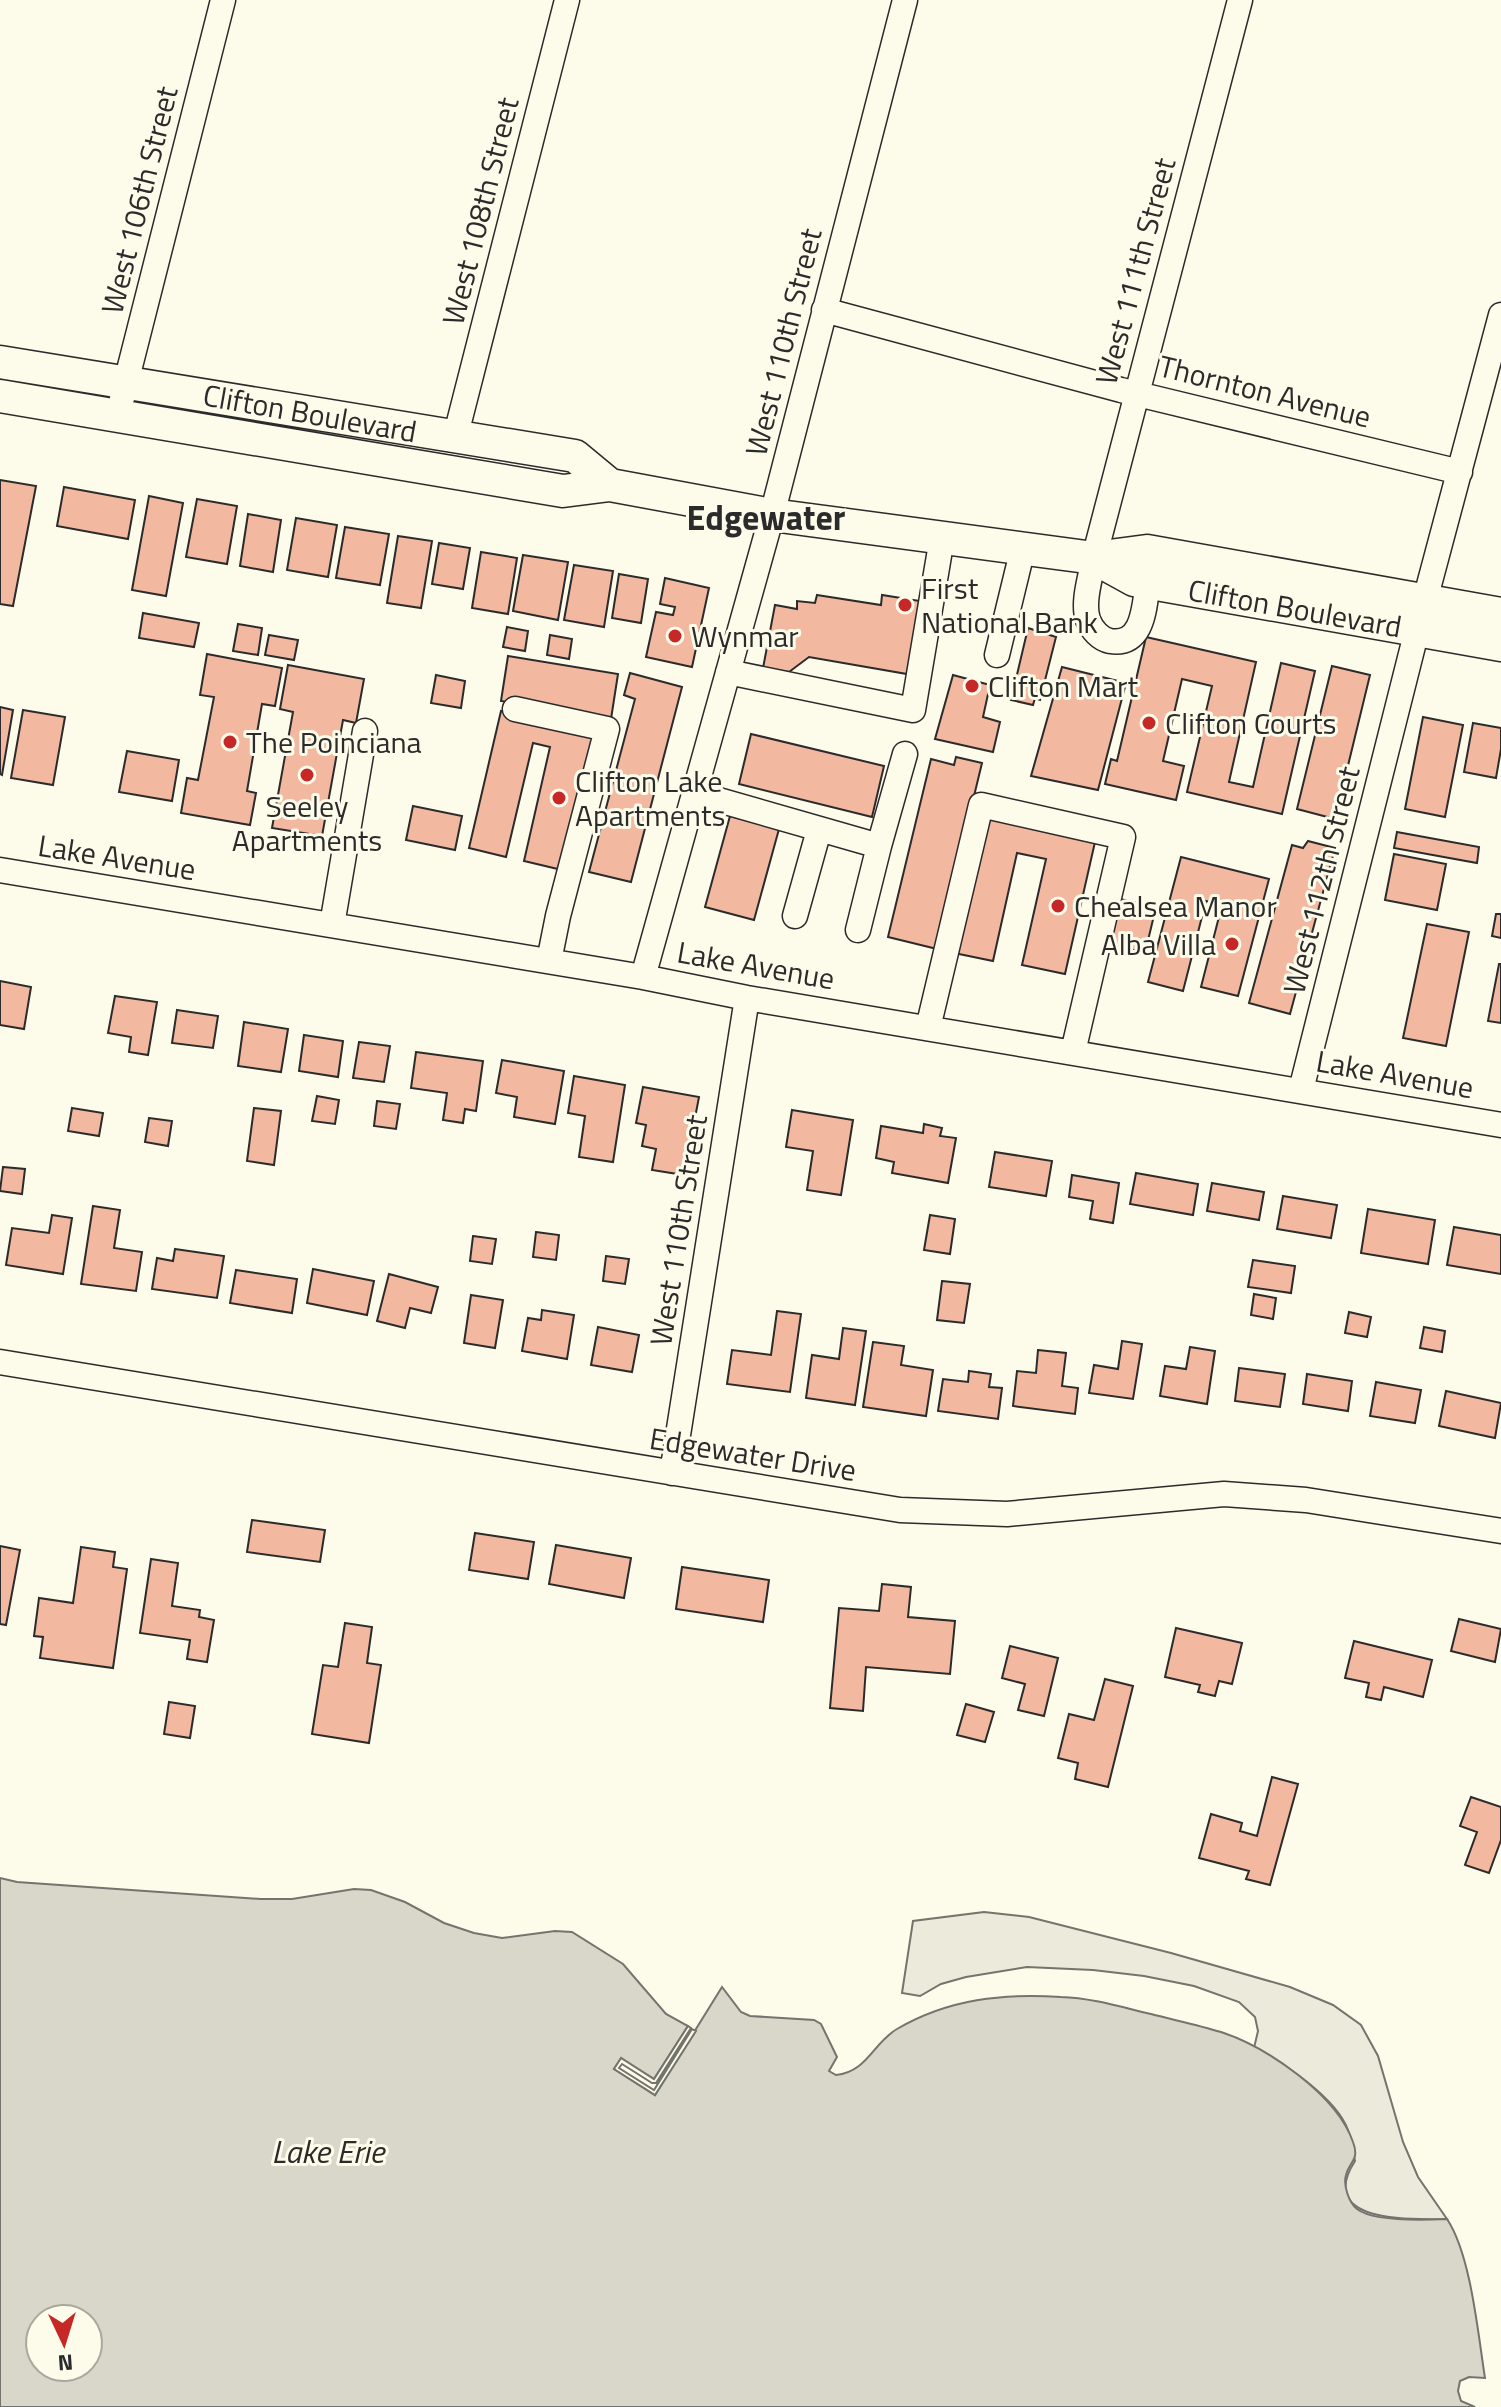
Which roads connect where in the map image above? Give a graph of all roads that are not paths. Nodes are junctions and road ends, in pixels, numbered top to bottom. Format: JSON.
{"nodes":[{"id":1,"x":223,"y":0,"type":"edge"},
{"id":2,"x":567,"y":0,"type":"edge"},
{"id":3,"x":905,"y":0,"type":"edge"},
{"id":4,"x":1240,"y":0,"type":"edge"},
{"id":5,"x":824,"y":310,"type":"junction"},
{"id":6,"x":1501,"y":315,"type":"edge"},
{"id":7,"x":0,"y":362,"type":"edge"},
{"id":8,"x":125,"y":382,"type":"junction"},
{"id":9,"x":1491,"y":390,"type":"edge"},
{"id":10,"x":1136,"y":393,"type":"junction"},
{"id":11,"x":0,"y":396,"type":"edge"},
{"id":12,"x":118,"y":416,"type":"junction"},
{"id":13,"x":455,"y":438,"type":"junction"},
{"id":14,"x":1460,"y":472,"type":"junction"},
{"id":15,"x":610,"y":485,"type":"junction"},
{"id":16,"x":772,"y":515,"type":"junction"},
{"id":17,"x":942,"y":538,"type":"junction"},
{"id":18,"x":1023,"y":548,"type":"junction"},
{"id":19,"x":1094,"y":558,"type":"junction"},
{"id":20,"x":1148,"y":582,"type":"junction"},
{"id":21,"x":1501,"y":614,"type":"edge"},
{"id":22,"x":1421,"y":615,"type":"junction"},
{"id":23,"x":1501,"y":645,"type":"edge"},
{"id":24,"x":997,"y":655,"type":"dead end"},
{"id":25,"x":728,"y":672,"type":"junction"},
{"id":26,"x":515,"y":709,"type":"dead end"},
{"id":27,"x":365,"y":731,"type":"dead end"},
{"id":28,"x":905,"y":754,"type":"dead end"},
{"id":29,"x":694,"y":793,"type":"junction"},
{"id":30,"x":819,"y":830,"type":"junction"},
{"id":31,"x":879,"y":846,"type":"junction"},
{"id":32,"x":0,"y":870,"type":"edge"},
{"id":33,"x":795,"y":916,"type":"dead end"},
{"id":34,"x":332,"y":925,"type":"junction"},
{"id":35,"x":858,"y":930,"type":"dead end"},
{"id":36,"x":549,"y":961,"type":"junction"},
{"id":37,"x":643,"y":977,"type":"junction"},
{"id":38,"x":747,"y":998,"type":"junction"},
{"id":39,"x":928,"y":1028,"type":"junction"},
{"id":40,"x":1073,"y":1052,"type":"junction"},
{"id":41,"x":1301,"y":1090,"type":"junction"},
{"id":42,"x":1501,"y":1125,"type":"edge"},
{"id":43,"x":0,"y":1362,"type":"edge"},
{"id":44,"x":672,"y":1473,"type":"junction"},
{"id":45,"x":1501,"y":1531,"type":"edge"}],
"edges":[{"from":1,"to":8,"type":"street","name":"West 106th Street"},
{"from":2,"to":13,"type":"street","name":"West 108th Street"},
{"from":3,"to":5,"type":"street","name":"West 110th Street"},
{"from":4,"to":10,"type":"street","name":"West 111th Street"},
{"from":5,"to":10,"type":"street","name":"Thornton Avenue"},
{"from":5,"to":16,"type":"street","name":"West 110th Street"},
{"from":6,"to":9,"type":"street","name":"West 112th Street"},
{"from":7,"to":8,"type":"main road","name":"Clifton Boulevard"},
{"from":8,"to":12,"type":"street","name":"West 106th Street"},
{"from":8,"to":13,"type":"main road","name":"Clifton Boulevard"},
{"from":9,"to":14,"type":"street","name":"West 112th Street"},
{"from":10,"to":14,"type":"street","name":"Thornton Avenue"},
{"from":10,"to":19,"type":"street","name":"West 111th Street"},
{"from":11,"to":12,"type":"main road","name":"Clifton Boulevard"},
{"from":12,"to":15,"type":"main road","name":"Clifton Boulevard"},
{"from":13,"to":15,"type":"main road","name":"Clifton Boulevard"},
{"from":14,"to":22,"type":"street","name":"West 112th Street"},
{"from":15,"to":16,"type":"main road","name":"Clifton Boulevard"},
{"from":16,"to":17,"type":"main road","name":"Clifton Boulevard"},
{"from":16,"to":25,"type":"street","name":"West 110th Street"},
{"from":17,"to":18,"type":"main road","name":"Clifton Boulevard"},
{"from":17,"to":25,"type":"street"},
{"from":18,"to":19,"type":"main road","name":"Clifton Boulevard"},
{"from":18,"to":24,"type":"street"},
{"from":19,"to":20,"type":"main road","name":"Clifton Boulevard"},
{"from":19,"to":20,"type":"street","name":"West 111th Street"},
{"from":19,"to":22,"type":"main road","name":"Clifton Boulevard"},
{"from":20,"to":22,"type":"main road","name":"Clifton Boulevard"},
{"from":21,"to":22,"type":"main road","name":"Clifton Boulevard"},
{"from":22,"to":23,"type":"main road","name":"Clifton Boulevard"},
{"from":22,"to":41,"type":"street","name":"West 112th Street"},
{"from":25,"to":29,"type":"street","name":"West 110th Street"},
{"from":26,"to":36,"type":"street"},
{"from":27,"to":34,"type":"street"},
{"from":28,"to":31,"type":"street"},
{"from":29,"to":30,"type":"street"},
{"from":29,"to":37,"type":"street","name":"West 110th Street"},
{"from":30,"to":31,"type":"street"},
{"from":30,"to":33,"type":"street"},
{"from":31,"to":35,"type":"street"},
{"from":32,"to":34,"type":"street","name":"Lake Avenue"},
{"from":34,"to":36,"type":"street","name":"Lake Avenue"},
{"from":36,"to":37,"type":"street","name":"Lake Avenue"},
{"from":37,"to":38,"type":"street","name":"Lake Avenue"},
{"from":38,"to":39,"type":"street","name":"Lake Avenue"},
{"from":38,"to":44,"type":"street","name":"West 110th Street"},
{"from":39,"to":40,"type":"street","name":"Lake Avenue"},
{"from":39,"to":40,"type":"street"},
{"from":40,"to":41,"type":"street","name":"Lake Avenue"},
{"from":41,"to":42,"type":"street","name":"Lake Avenue"},
{"from":43,"to":44,"type":"street","name":"Edgewater Drive"},
{"from":44,"to":45,"type":"street","name":"Edgewater Drive"}]}
